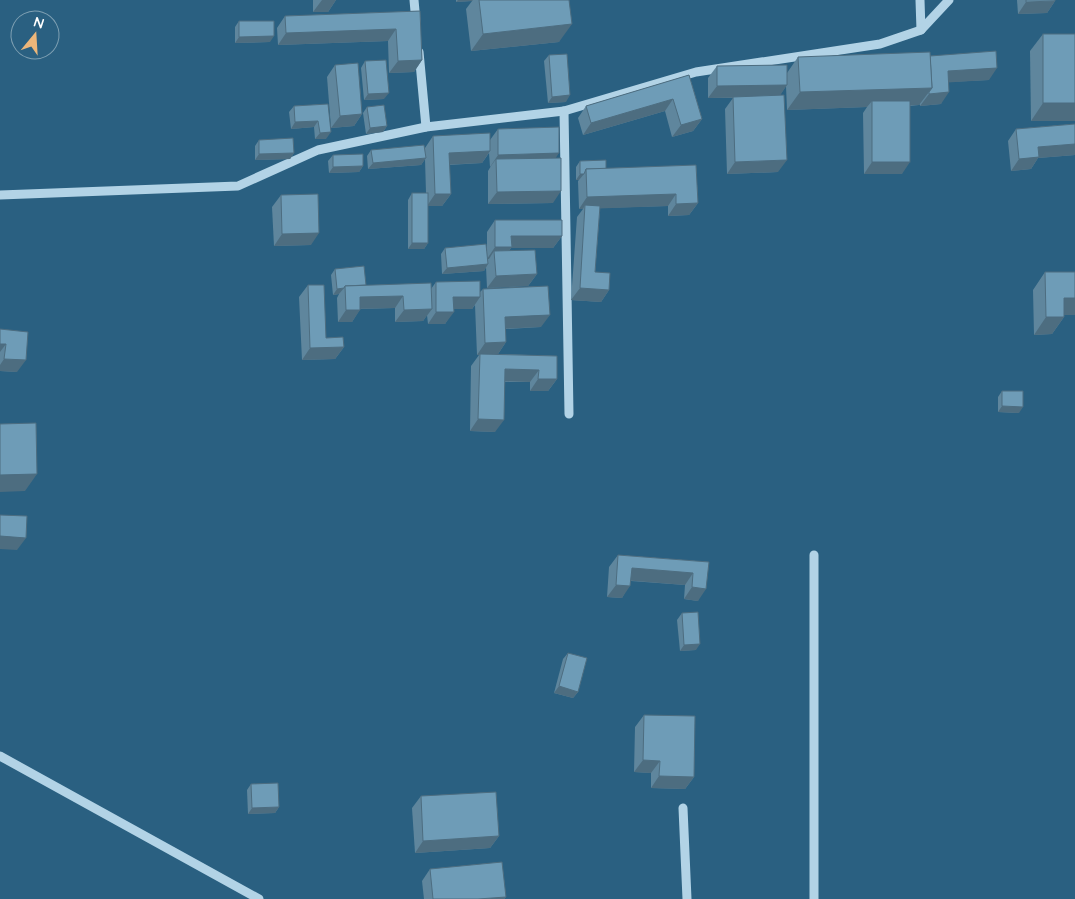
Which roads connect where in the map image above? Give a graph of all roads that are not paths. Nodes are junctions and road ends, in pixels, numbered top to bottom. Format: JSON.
{"nodes":[{"id":1,"x":414,"y":0,"type":"edge"},
{"id":2,"x":920,"y":0,"type":"edge"},
{"id":3,"x":949,"y":0,"type":"edge"},
{"id":4,"x":416,"y":29,"type":"edge"},
{"id":5,"x":921,"y":30,"type":"junction"},
{"id":6,"x":417,"y":39,"type":"edge"},
{"id":7,"x":564,"y":111,"type":"junction"},
{"id":8,"x":426,"y":127,"type":"junction"},
{"id":9,"x":0,"y":195,"type":"edge"},
{"id":10,"x":568,"y":414,"type":"dead end"},
{"id":11,"x":814,"y":555,"type":"dead end"},
{"id":12,"x":0,"y":756,"type":"edge"},
{"id":13,"x":683,"y":808,"type":"dead end"},
{"id":14,"x":259,"y":899,"type":"edge"},
{"id":15,"x":687,"y":899,"type":"edge"},
{"id":16,"x":814,"y":899,"type":"edge"}],
"edges":[{"from":1,"to":4,"type":"street"},
{"from":2,"to":5,"type":"street"},
{"from":3,"to":5,"type":"street"},
{"from":5,"to":7,"type":"street"},
{"from":6,"to":8,"type":"street"},
{"from":7,"to":8,"type":"street"},
{"from":7,"to":10,"type":"street"},
{"from":8,"to":9,"type":"street"},
{"from":11,"to":16,"type":"street"},
{"from":12,"to":14,"type":"street"},
{"from":13,"to":15,"type":"street"}]}
